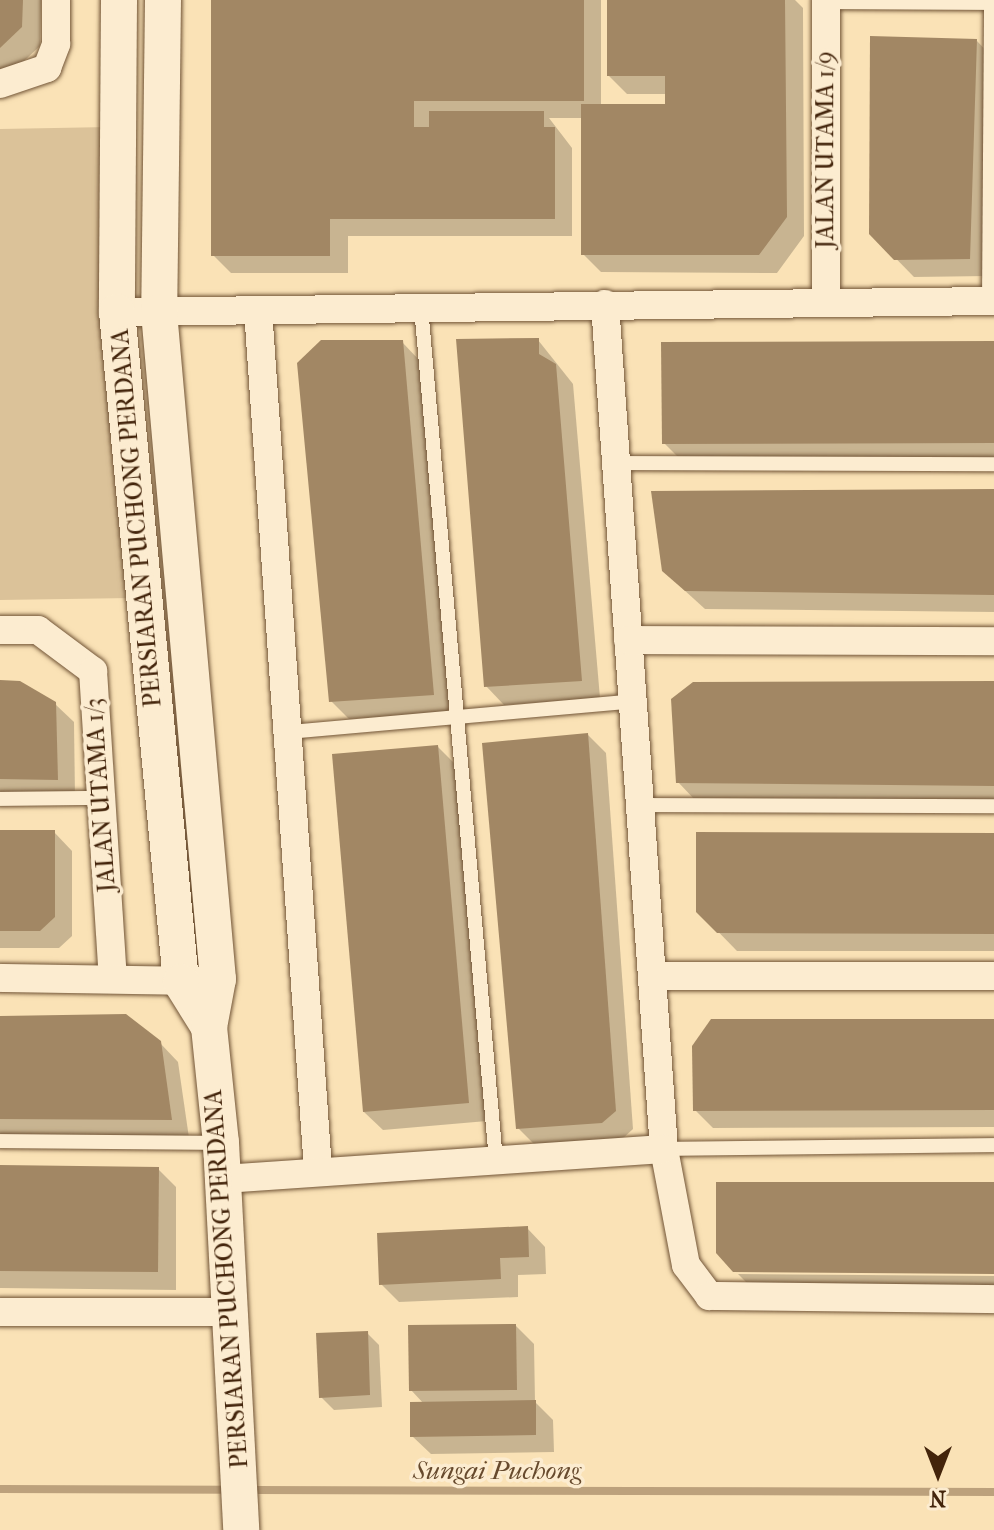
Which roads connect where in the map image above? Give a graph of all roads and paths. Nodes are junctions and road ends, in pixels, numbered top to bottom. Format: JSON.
{"nodes":[{"id":1,"x":56,"y":0,"type":"edge"},
{"id":2,"x":119,"y":0,"type":"edge"},
{"id":3,"x":163,"y":0,"type":"edge"},
{"id":4,"x":826,"y":1,"type":"edge"},
{"id":5,"x":992,"y":2,"type":"edge"},
{"id":6,"x":0,"y":84,"type":"edge"},
{"id":7,"x":826,"y":300,"type":"junction"},
{"id":8,"x":991,"y":301,"type":"edge"},
{"id":9,"x":605,"y":304,"type":"junction"},
{"id":10,"x":421,"y":307,"type":"junction"},
{"id":11,"x":258,"y":310,"type":"junction"},
{"id":12,"x":117,"y":312,"type":"junction"},
{"id":13,"x":159,"y":312,"type":"junction"},
{"id":14,"x":616,"y":463,"type":"junction"},
{"id":15,"x":994,"y":464,"type":"edge"},
{"id":16,"x":0,"y":630,"type":"edge"},
{"id":17,"x":628,"y":640,"type":"junction"},
{"id":18,"x":994,"y":641,"type":"edge"},
{"id":19,"x":633,"y":701,"type":"junction"},
{"id":20,"x":458,"y":717,"type":"junction"},
{"id":21,"x":289,"y":732,"type":"junction"},
{"id":22,"x":101,"y":798,"type":"junction"},
{"id":23,"x":0,"y":799,"type":"edge"},
{"id":24,"x":640,"y":805,"type":"junction"},
{"id":25,"x":994,"y":806,"type":"edge"},
{"id":26,"x":652,"y":976,"type":"junction"},
{"id":27,"x":994,"y":976,"type":"edge"},
{"id":28,"x":113,"y":977,"type":"junction"},
{"id":29,"x":0,"y":978,"type":"edge"},
{"id":30,"x":218,"y":979,"type":"junction"},
{"id":31,"x":181,"y":982,"type":"junction"},
{"id":32,"x":209,"y":1027,"type":"junction"},
{"id":33,"x":0,"y":1141,"type":"edge"},
{"id":34,"x":221,"y":1143,"type":"junction"},
{"id":35,"x":994,"y":1145,"type":"edge"},
{"id":36,"x":664,"y":1149,"type":"junction"},
{"id":37,"x":496,"y":1160,"type":"junction"},
{"id":38,"x":318,"y":1170,"type":"junction"},
{"id":39,"x":223,"y":1179,"type":"junction"},
{"id":40,"x":994,"y":1299,"type":"edge"},
{"id":41,"x":0,"y":1312,"type":"edge"},
{"id":42,"x":231,"y":1312,"type":"junction"},
{"id":43,"x":241,"y":1530,"type":"edge"}],
"edges":[{"from":1,"to":6,"type":"street"},
{"from":2,"to":12,"type":"street","name":"PERSIARAN PUCHONG PERDANA"},
{"from":3,"to":13,"type":"street","name":"PERSIARAN PUCHONG PERDANA"},
{"from":4,"to":5,"type":"lane"},
{"from":4,"to":7,"type":"street","name":"JALAN UTAMA 1/9"},
{"from":5,"to":8,"type":"lane"},
{"from":7,"to":8,"type":"street"},
{"from":7,"to":9,"type":"street"},
{"from":9,"to":10,"type":"street"},
{"from":9,"to":14,"type":"street"},
{"from":10,"to":11,"type":"street"},
{"from":10,"to":20,"type":"lane"},
{"from":11,"to":13,"type":"street"},
{"from":11,"to":21,"type":"street"},
{"from":12,"to":13,"type":"street"},
{"from":12,"to":31,"type":"street","name":"PERSIARAN PUCHONG PERDANA"},
{"from":13,"to":30,"type":"street","name":"PERSIARAN PUCHONG PERDANA"},
{"from":14,"to":15,"type":"lane"},
{"from":14,"to":17,"type":"street"},
{"from":16,"to":22,"type":"street","name":"JALAN UTAMA 1/3"},
{"from":17,"to":18,"type":"street"},
{"from":17,"to":19,"type":"street"},
{"from":19,"to":20,"type":"lane"},
{"from":19,"to":24,"type":"street"},
{"from":20,"to":21,"type":"lane"},
{"from":20,"to":37,"type":"lane"},
{"from":21,"to":38,"type":"street"},
{"from":22,"to":23,"type":"lane"},
{"from":22,"to":28,"type":"street","name":"JALAN UTAMA 1/3"},
{"from":24,"to":25,"type":"lane"},
{"from":24,"to":26,"type":"street"},
{"from":26,"to":27,"type":"street"},
{"from":26,"to":36,"type":"street"},
{"from":28,"to":29,"type":"street"},
{"from":28,"to":31,"type":"street"},
{"from":30,"to":31,"type":"street"},
{"from":30,"to":32,"type":"street","name":"PERSIARAN PUCHONG PERDANA"},
{"from":31,"to":32,"type":"street","name":"PERSIARAN PUCHONG PERDANA"},
{"from":32,"to":34,"type":"street","name":"PERSIARAN PUCHONG PERDANA"},
{"from":33,"to":34,"type":"lane"},
{"from":34,"to":39,"type":"street","name":"PERSIARAN PUCHONG PERDANA"},
{"from":35,"to":36,"type":"lane"},
{"from":36,"to":37,"type":"street"},
{"from":36,"to":40,"type":"street"},
{"from":37,"to":38,"type":"street"},
{"from":38,"to":39,"type":"street"},
{"from":39,"to":42,"type":"street","name":"PERSIARAN PUCHONG PERDANA"},
{"from":41,"to":42,"type":"street"},
{"from":42,"to":43,"type":"street","name":"PERSIARAN PUCHONG PERDANA"}]}
